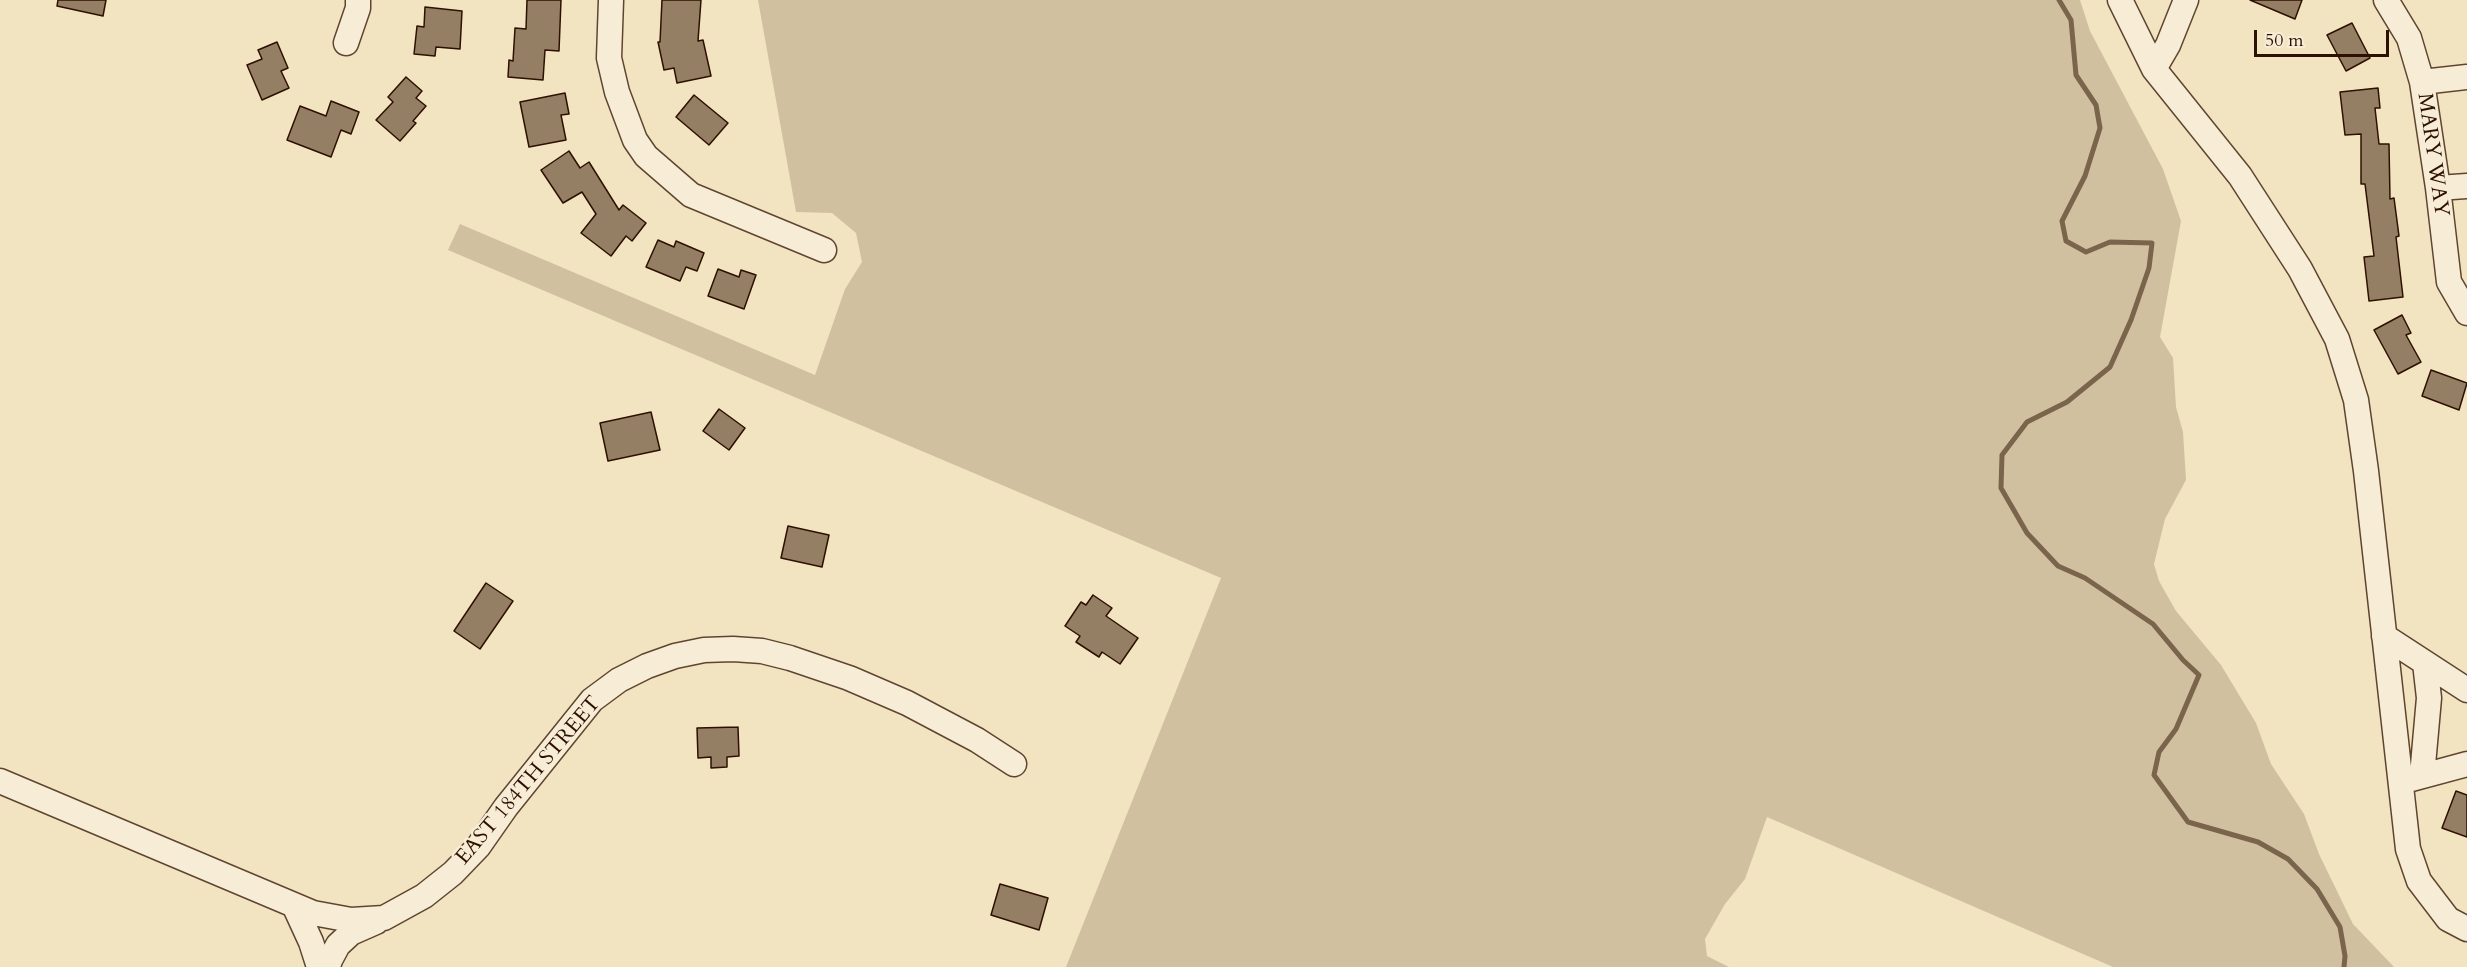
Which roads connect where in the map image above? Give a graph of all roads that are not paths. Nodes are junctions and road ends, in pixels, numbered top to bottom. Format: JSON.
{"nodes":[{"id":1,"x":358,"y":0,"type":"edge"},
{"id":2,"x":611,"y":0,"type":"edge"},
{"id":3,"x":2120,"y":0,"type":"edge"},
{"id":4,"x":2186,"y":0,"type":"edge"},
{"id":5,"x":2386,"y":0,"type":"edge"},
{"id":6,"x":346,"y":43,"type":"dead end"},
{"id":7,"x":2154,"y":69,"type":"junction"},
{"id":8,"x":2467,"y":77,"type":"edge"},
{"id":9,"x":2422,"y":82,"type":"junction"},
{"id":10,"x":2467,"y":186,"type":"edge"},
{"id":11,"x":2438,"y":188,"type":"junction"},
{"id":12,"x":824,"y":250,"type":"dead end"},
{"id":13,"x":2467,"y":313,"type":"edge"},
{"id":14,"x":2384,"y":636,"type":"junction"},
{"id":15,"x":2426,"y":663,"type":"junction"},
{"id":16,"x":2467,"y":690,"type":"edge"},
{"id":17,"x":1014,"y":764,"type":"dead end"},
{"id":18,"x":2467,"y":764,"type":"edge"},
{"id":19,"x":2411,"y":779,"type":"junction"},
{"id":20,"x":0,"y":781,"type":"edge"},
{"id":21,"x":294,"y":905,"type":"junction"},
{"id":22,"x":384,"y":918,"type":"junction"},
{"id":23,"x":2467,"y":929,"type":"edge"},
{"id":24,"x":319,"y":967,"type":"edge"},
{"id":25,"x":328,"y":967,"type":"edge"}],
"edges":[{"from":1,"to":6,"type":"street"},
{"from":2,"to":12,"type":"street"},
{"from":3,"to":7,"type":"street"},
{"from":4,"to":7,"type":"street"},
{"from":5,"to":9,"type":"street","name":"MARY WAY"},
{"from":7,"to":14,"type":"street"},
{"from":8,"to":9,"type":"street"},
{"from":9,"to":11,"type":"street","name":"MARY WAY"},
{"from":10,"to":11,"type":"street"},
{"from":11,"to":13,"type":"street","name":"MARY WAY"},
{"from":14,"to":15,"type":"street"},
{"from":14,"to":19,"type":"street"},
{"from":15,"to":16,"type":"street"},
{"from":15,"to":19,"type":"street"},
{"from":17,"to":22,"type":"street","name":"EAST 184TH STREET"},
{"from":18,"to":19,"type":"street"},
{"from":19,"to":23,"type":"street"},
{"from":20,"to":21,"type":"street","name":"EAST 184TH STREET"},
{"from":21,"to":22,"type":"street","name":"EAST 184TH STREET"},
{"from":21,"to":24,"type":"street"},
{"from":22,"to":25,"type":"street","name":"EAST 184TH STREET"}]}
